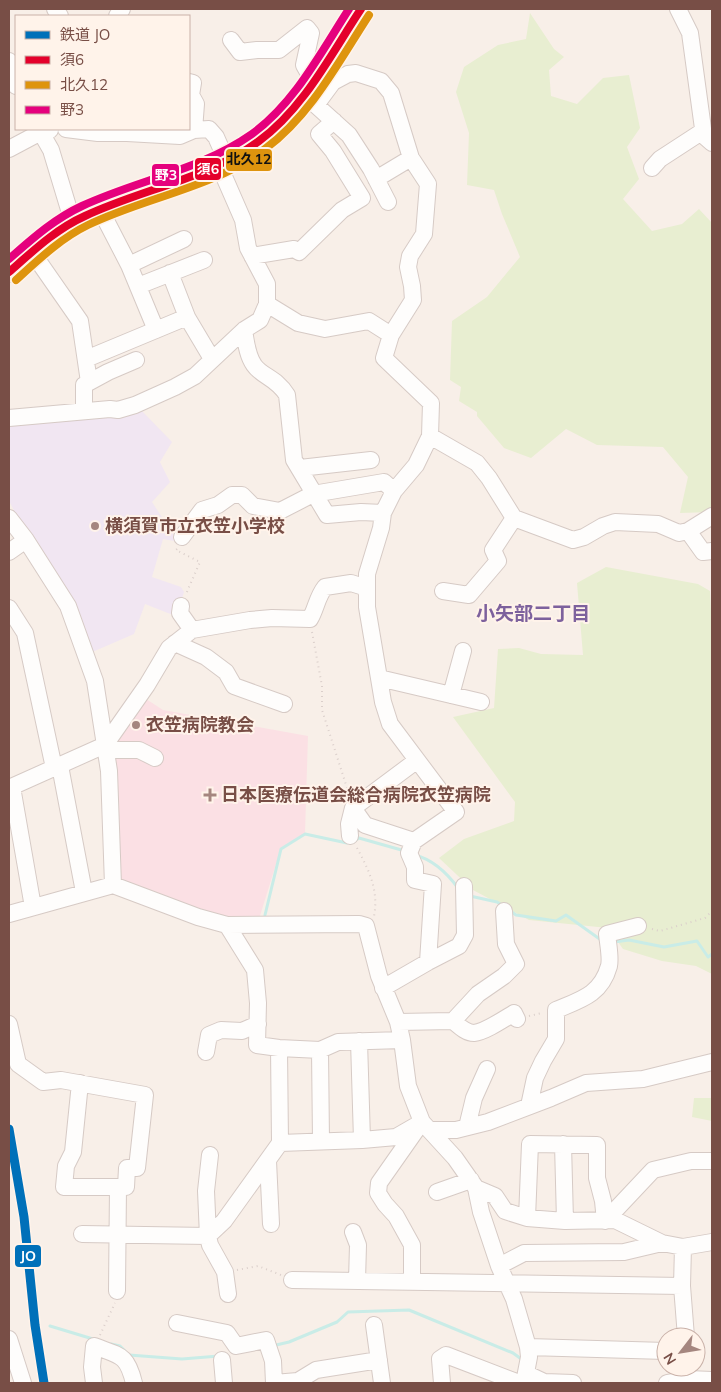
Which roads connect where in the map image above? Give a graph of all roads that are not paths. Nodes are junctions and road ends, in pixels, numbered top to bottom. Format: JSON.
{"nodes":[{"id":1,"x":361,"y":9,"type":"edge"},
{"id":2,"x":678,"y":9,"type":"edge"},
{"id":3,"x":231,"y":40,"type":"dead end"},
{"id":4,"x":9,"y":61,"type":"edge"},
{"id":5,"x":15,"y":82,"type":"edge"},
{"id":6,"x":190,"y":82,"type":"edge"},
{"id":7,"x":311,"y":93,"type":"junction"},
{"id":8,"x":334,"y":121,"type":"junction"},
{"id":9,"x":46,"y":130,"type":"edge"},
{"id":10,"x":74,"y":130,"type":"edge"},
{"id":11,"x":194,"y":130,"type":"junction"},
{"id":12,"x":126,"y":131,"type":"edge"},
{"id":13,"x":708,"y":137,"type":"edge"},
{"id":14,"x":9,"y":149,"type":"edge"},
{"id":15,"x":411,"y":158,"type":"junction"},
{"id":16,"x":223,"y":164,"type":"junction"},
{"id":17,"x":652,"y":168,"type":"dead end"},
{"id":18,"x":376,"y":179,"type":"junction"},
{"id":19,"x":388,"y":202,"type":"dead end"},
{"id":20,"x":100,"y":209,"type":"junction"},
{"id":21,"x":75,"y":220,"type":"junction"},
{"id":22,"x":184,"y":240,"type":"dead end"},
{"id":23,"x":32,"y":252,"type":"junction"},
{"id":24,"x":252,"y":256,"type":"junction"},
{"id":25,"x":204,"y":260,"type":"dead end"},
{"id":26,"x":129,"y":265,"type":"junction"},
{"id":27,"x":9,"y":272,"type":"edge"},
{"id":28,"x":170,"y":273,"type":"junction"},
{"id":29,"x":138,"y":286,"type":"junction"},
{"id":30,"x":267,"y":304,"type":"junction"},
{"id":31,"x":187,"y":317,"type":"junction"},
{"id":32,"x":156,"y":330,"type":"junction"},
{"id":33,"x":244,"y":330,"type":"junction"},
{"id":34,"x":391,"y":335,"type":"junction"},
{"id":35,"x":86,"y":359,"type":"junction"},
{"id":36,"x":212,"y":359,"type":"junction"},
{"id":37,"x":136,"y":360,"type":"dead end"},
{"id":38,"x":89,"y":382,"type":"junction"},
{"id":39,"x":84,"y":411,"type":"junction"},
{"id":40,"x":9,"y":418,"type":"edge"},
{"id":41,"x":430,"y":436,"type":"junction"},
{"id":42,"x":371,"y":460,"type":"dead end"},
{"id":43,"x":300,"y":468,"type":"junction"},
{"id":44,"x":394,"y":491,"type":"junction"},
{"id":45,"x":313,"y":494,"type":"junction"},
{"id":46,"x":383,"y":513,"type":"junction"},
{"id":47,"x":712,"y":516,"type":"edge"},
{"id":48,"x":9,"y":518,"type":"edge"},
{"id":49,"x":514,"y":518,"type":"junction"},
{"id":50,"x":688,"y":531,"type":"junction"},
{"id":51,"x":182,"y":537,"type":"road end"},
{"id":52,"x":26,"y":540,"type":"junction"},
{"id":53,"x":712,"y":551,"type":"edge"},
{"id":54,"x":9,"y":552,"type":"edge"},
{"id":55,"x":367,"y":588,"type":"junction"},
{"id":56,"x":443,"y":591,"type":"dead end"},
{"id":57,"x":181,"y":606,"type":"road end"},
{"id":58,"x":9,"y":608,"type":"edge"},
{"id":59,"x":192,"y":630,"type":"junction"},
{"id":60,"x":175,"y":643,"type":"junction"},
{"id":61,"x":463,"y":651,"type":"dead end"},
{"id":62,"x":379,"y":678,"type":"junction"},
{"id":63,"x":451,"y":695,"type":"junction"},
{"id":64,"x":481,"y":702,"type":"dead end"},
{"id":65,"x":284,"y":704,"type":"dead end"},
{"id":66,"x":105,"y":745,"type":"junction"},
{"id":67,"x":155,"y":758,"type":"dead end"},
{"id":68,"x":416,"y":760,"type":"junction"},
{"id":69,"x":57,"y":767,"type":"junction"},
{"id":70,"x":10,"y":787,"type":"edge"},
{"id":71,"x":353,"y":808,"type":"junction"},
{"id":72,"x":350,"y":836,"type":"road end"},
{"id":73,"x":414,"y":841,"type":"junction"},
{"id":74,"x":113,"y":885,"type":"junction"},
{"id":75,"x":464,"y":886,"type":"dead end"},
{"id":76,"x":84,"y":892,"type":"junction"},
{"id":77,"x":33,"y":907,"type":"junction"},
{"id":78,"x":504,"y":911,"type":"dead end"},
{"id":79,"x":9,"y":914,"type":"edge"},
{"id":80,"x":228,"y":925,"type":"junction"},
{"id":81,"x":638,"y":926,"type":"road end"},
{"id":82,"x":428,"y":962,"type":"junction"},
{"id":83,"x":383,"y":988,"type":"junction"},
{"id":84,"x":517,"y":1019,"type":"road end"},
{"id":85,"x":453,"y":1021,"type":"junction"},
{"id":86,"x":398,"y":1022,"type":"junction"},
{"id":87,"x":9,"y":1024,"type":"edge"},
{"id":88,"x":258,"y":1024,"type":"junction"},
{"id":89,"x":402,"y":1040,"type":"junction"},
{"id":90,"x":359,"y":1041,"type":"junction"},
{"id":91,"x":279,"y":1048,"type":"junction"},
{"id":92,"x":320,"y":1050,"type":"junction"},
{"id":93,"x":206,"y":1052,"type":"dead end"},
{"id":94,"x":712,"y":1062,"type":"edge"},
{"id":95,"x":487,"y":1069,"type":"dead end"},
{"id":96,"x":80,"y":1083,"type":"junction"},
{"id":97,"x":530,"y":1106,"type":"junction"},
{"id":98,"x":426,"y":1126,"type":"junction"},
{"id":99,"x":467,"y":1127,"type":"junction"},
{"id":100,"x":362,"y":1140,"type":"junction"},
{"id":101,"x":321,"y":1142,"type":"junction"},
{"id":102,"x":280,"y":1143,"type":"junction"},
{"id":103,"x":563,"y":1144,"type":"junction"},
{"id":104,"x":210,"y":1155,"type":"dead end"},
{"id":105,"x":268,"y":1161,"type":"junction"},
{"id":106,"x":712,"y":1161,"type":"edge"},
{"id":107,"x":473,"y":1184,"type":"junction"},
{"id":108,"x":118,"y":1187,"type":"junction"},
{"id":109,"x":437,"y":1192,"type":"dead end"},
{"id":110,"x":527,"y":1218,"type":"junction"},
{"id":111,"x":564,"y":1221,"type":"junction"},
{"id":112,"x":605,"y":1221,"type":"junction"},
{"id":113,"x":271,"y":1224,"type":"dead end"},
{"id":114,"x":353,"y":1232,"type":"dead end"},
{"id":115,"x":82,"y":1234,"type":"dead end"},
{"id":116,"x":118,"y":1234,"type":"junction"},
{"id":117,"x":208,"y":1236,"type":"junction"},
{"id":118,"x":712,"y":1242,"type":"edge"},
{"id":119,"x":662,"y":1243,"type":"junction"},
{"id":120,"x":683,"y":1247,"type":"junction"},
{"id":121,"x":499,"y":1266,"type":"junction"},
{"id":122,"x":292,"y":1280,"type":"road end"},
{"id":123,"x":357,"y":1280,"type":"junction"},
{"id":124,"x":412,"y":1282,"type":"junction"},
{"id":125,"x":506,"y":1283,"type":"junction"},
{"id":126,"x":682,"y":1286,"type":"junction"},
{"id":127,"x":117,"y":1291,"type":"road end"},
{"id":128,"x":228,"y":1294,"type":"dead end"},
{"id":129,"x":177,"y":1323,"type":"dead end"},
{"id":130,"x":374,"y":1326,"type":"dead end"},
{"id":131,"x":685,"y":1327,"type":"edge"},
{"id":132,"x":9,"y":1339,"type":"edge"},
{"id":133,"x":528,"y":1347,"type":"junction"},
{"id":134,"x":656,"y":1350,"type":"edge"},
{"id":135,"x":222,"y":1360,"type":"dead end"},
{"id":136,"x":379,"y":1360,"type":"junction"},
{"id":137,"x":680,"y":1377,"type":"edge"},
{"id":138,"x":523,"y":1380,"type":"edge"},
{"id":139,"x":23,"y":1383,"type":"edge"},
{"id":140,"x":94,"y":1383,"type":"edge"},
{"id":141,"x":134,"y":1383,"type":"edge"},
{"id":142,"x":224,"y":1383,"type":"edge"},
{"id":143,"x":274,"y":1383,"type":"edge"},
{"id":144,"x":382,"y":1383,"type":"edge"},
{"id":145,"x":442,"y":1383,"type":"edge"},
{"id":146,"x":573,"y":1383,"type":"edge"},
{"id":147,"x":667,"y":1383,"type":"edge"}],
"edges":[{"from":1,"to":7,"type":"main road"},
{"from":2,"to":13,"type":"street"},
{"from":3,"to":7,"type":"street"},
{"from":4,"to":5,"type":"street"},
{"from":6,"to":11,"type":"street"},
{"from":7,"to":8,"type":"street"},
{"from":7,"to":15,"type":"street"},
{"from":7,"to":16,"type":"main road"},
{"from":8,"to":18,"type":"street"},
{"from":8,"to":24,"type":"street"},
{"from":9,"to":14,"type":"street"},
{"from":9,"to":21,"type":"street"},
{"from":10,"to":12,"type":"street"},
{"from":11,"to":12,"type":"street"},
{"from":11,"to":16,"type":"street"},
{"from":13,"to":17,"type":"street"},
{"from":15,"to":18,"type":"street"},
{"from":15,"to":34,"type":"street"},
{"from":16,"to":20,"type":"main road"},
{"from":16,"to":24,"type":"street"},
{"from":18,"to":19,"type":"street"},
{"from":20,"to":21,"type":"main road"},
{"from":20,"to":26,"type":"street"},
{"from":21,"to":23,"type":"main road"},
{"from":22,"to":26,"type":"street"},
{"from":23,"to":27,"type":"main road"},
{"from":23,"to":35,"type":"street"},
{"from":24,"to":30,"type":"street"},
{"from":25,"to":28,"type":"street"},
{"from":26,"to":29,"type":"street"},
{"from":28,"to":29,"type":"street"},
{"from":28,"to":31,"type":"street"},
{"from":29,"to":32,"type":"street"},
{"from":30,"to":33,"type":"street"},
{"from":30,"to":34,"type":"street"},
{"from":31,"to":32,"type":"street"},
{"from":31,"to":36,"type":"street"},
{"from":32,"to":35,"type":"street"},
{"from":33,"to":36,"type":"street"},
{"from":33,"to":43,"type":"street"},
{"from":34,"to":41,"type":"street"},
{"from":35,"to":38,"type":"street"},
{"from":36,"to":39,"type":"street"},
{"from":37,"to":38,"type":"street"},
{"from":38,"to":39,"type":"street"},
{"from":39,"to":40,"type":"street"},
{"from":41,"to":44,"type":"street"},
{"from":41,"to":49,"type":"street"},
{"from":42,"to":43,"type":"street"},
{"from":43,"to":45,"type":"street"},
{"from":44,"to":45,"type":"street"},
{"from":44,"to":46,"type":"street"},
{"from":45,"to":46,"type":"street"},
{"from":45,"to":51,"type":"street"},
{"from":46,"to":55,"type":"street"},
{"from":47,"to":50,"type":"street"},
{"from":48,"to":52,"type":"street"},
{"from":49,"to":50,"type":"street"},
{"from":49,"to":56,"type":"street"},
{"from":50,"to":53,"type":"street"},
{"from":52,"to":54,"type":"street"},
{"from":52,"to":66,"type":"street"},
{"from":55,"to":59,"type":"street"},
{"from":55,"to":62,"type":"street"},
{"from":57,"to":59,"type":"street"},
{"from":58,"to":69,"type":"street"},
{"from":59,"to":60,"type":"street"},
{"from":60,"to":65,"type":"street"},
{"from":60,"to":66,"type":"street"},
{"from":61,"to":63,"type":"street"},
{"from":62,"to":63,"type":"street"},
{"from":62,"to":68,"type":"street"},
{"from":63,"to":64,"type":"street"},
{"from":66,"to":67,"type":"street"},
{"from":66,"to":69,"type":"street"},
{"from":66,"to":74,"type":"street"},
{"from":68,"to":71,"type":"street"},
{"from":68,"to":73,"type":"street"},
{"from":69,"to":70,"type":"street"},
{"from":69,"to":76,"type":"street"},
{"from":70,"to":77,"type":"street"},
{"from":71,"to":72,"type":"street"},
{"from":71,"to":73,"type":"street"},
{"from":73,"to":82,"type":"street"},
{"from":74,"to":76,"type":"street"},
{"from":74,"to":80,"type":"street"},
{"from":75,"to":82,"type":"street"},
{"from":76,"to":77,"type":"street"},
{"from":77,"to":79,"type":"street"},
{"from":78,"to":85,"type":"street"},
{"from":80,"to":83,"type":"street"},
{"from":80,"to":88,"type":"street"},
{"from":81,"to":97,"type":"street"},
{"from":82,"to":83,"type":"street"},
{"from":83,"to":86,"type":"street"},
{"from":84,"to":85,"type":"street"},
{"from":85,"to":86,"type":"street"},
{"from":86,"to":89,"type":"street"},
{"from":87,"to":96,"type":"street"},
{"from":88,"to":91,"type":"street"},
{"from":88,"to":93,"type":"street"},
{"from":89,"to":90,"type":"street"},
{"from":89,"to":98,"type":"street"},
{"from":90,"to":92,"type":"street"},
{"from":90,"to":100,"type":"street"},
{"from":91,"to":92,"type":"street"},
{"from":91,"to":102,"type":"street"},
{"from":92,"to":101,"type":"street"},
{"from":94,"to":97,"type":"street"},
{"from":95,"to":99,"type":"street"},
{"from":96,"to":108,"type":"street"},
{"from":96,"to":108,"type":"street"},
{"from":97,"to":99,"type":"street"},
{"from":98,"to":99,"type":"street"},
{"from":98,"to":100,"type":"street"},
{"from":98,"to":107,"type":"street"},
{"from":98,"to":124,"type":"street"},
{"from":100,"to":101,"type":"street"},
{"from":101,"to":102,"type":"street"},
{"from":102,"to":105,"type":"street"},
{"from":103,"to":110,"type":"street"},
{"from":103,"to":111,"type":"street"},
{"from":103,"to":112,"type":"street"},
{"from":104,"to":117,"type":"street"},
{"from":105,"to":113,"type":"street"},
{"from":105,"to":117,"type":"street"},
{"from":106,"to":112,"type":"street"},
{"from":107,"to":109,"type":"street"},
{"from":107,"to":110,"type":"street"},
{"from":107,"to":121,"type":"street"},
{"from":108,"to":116,"type":"street"},
{"from":110,"to":111,"type":"street"},
{"from":111,"to":112,"type":"street"},
{"from":112,"to":119,"type":"street"},
{"from":114,"to":123,"type":"street"},
{"from":115,"to":116,"type":"street"},
{"from":116,"to":117,"type":"street"},
{"from":116,"to":127,"type":"street"},
{"from":117,"to":128,"type":"street"},
{"from":118,"to":120,"type":"street"},
{"from":119,"to":120,"type":"street"},
{"from":119,"to":121,"type":"street"},
{"from":120,"to":126,"type":"street"},
{"from":121,"to":125,"type":"street"},
{"from":122,"to":123,"type":"street"},
{"from":123,"to":124,"type":"street"},
{"from":124,"to":125,"type":"street"},
{"from":125,"to":126,"type":"street"},
{"from":125,"to":133,"type":"street"},
{"from":126,"to":131,"type":"street"},
{"from":129,"to":143,"type":"street"},
{"from":130,"to":136,"type":"street"},
{"from":132,"to":139,"type":"street"},
{"from":133,"to":134,"type":"street"},
{"from":133,"to":138,"type":"street"},
{"from":135,"to":142,"type":"street"},
{"from":136,"to":143,"type":"street"},
{"from":136,"to":144,"type":"street"},
{"from":137,"to":147,"type":"street"},
{"from":138,"to":145,"type":"street"},
{"from":138,"to":146,"type":"street"},
{"from":140,"to":141,"type":"street"}]}
